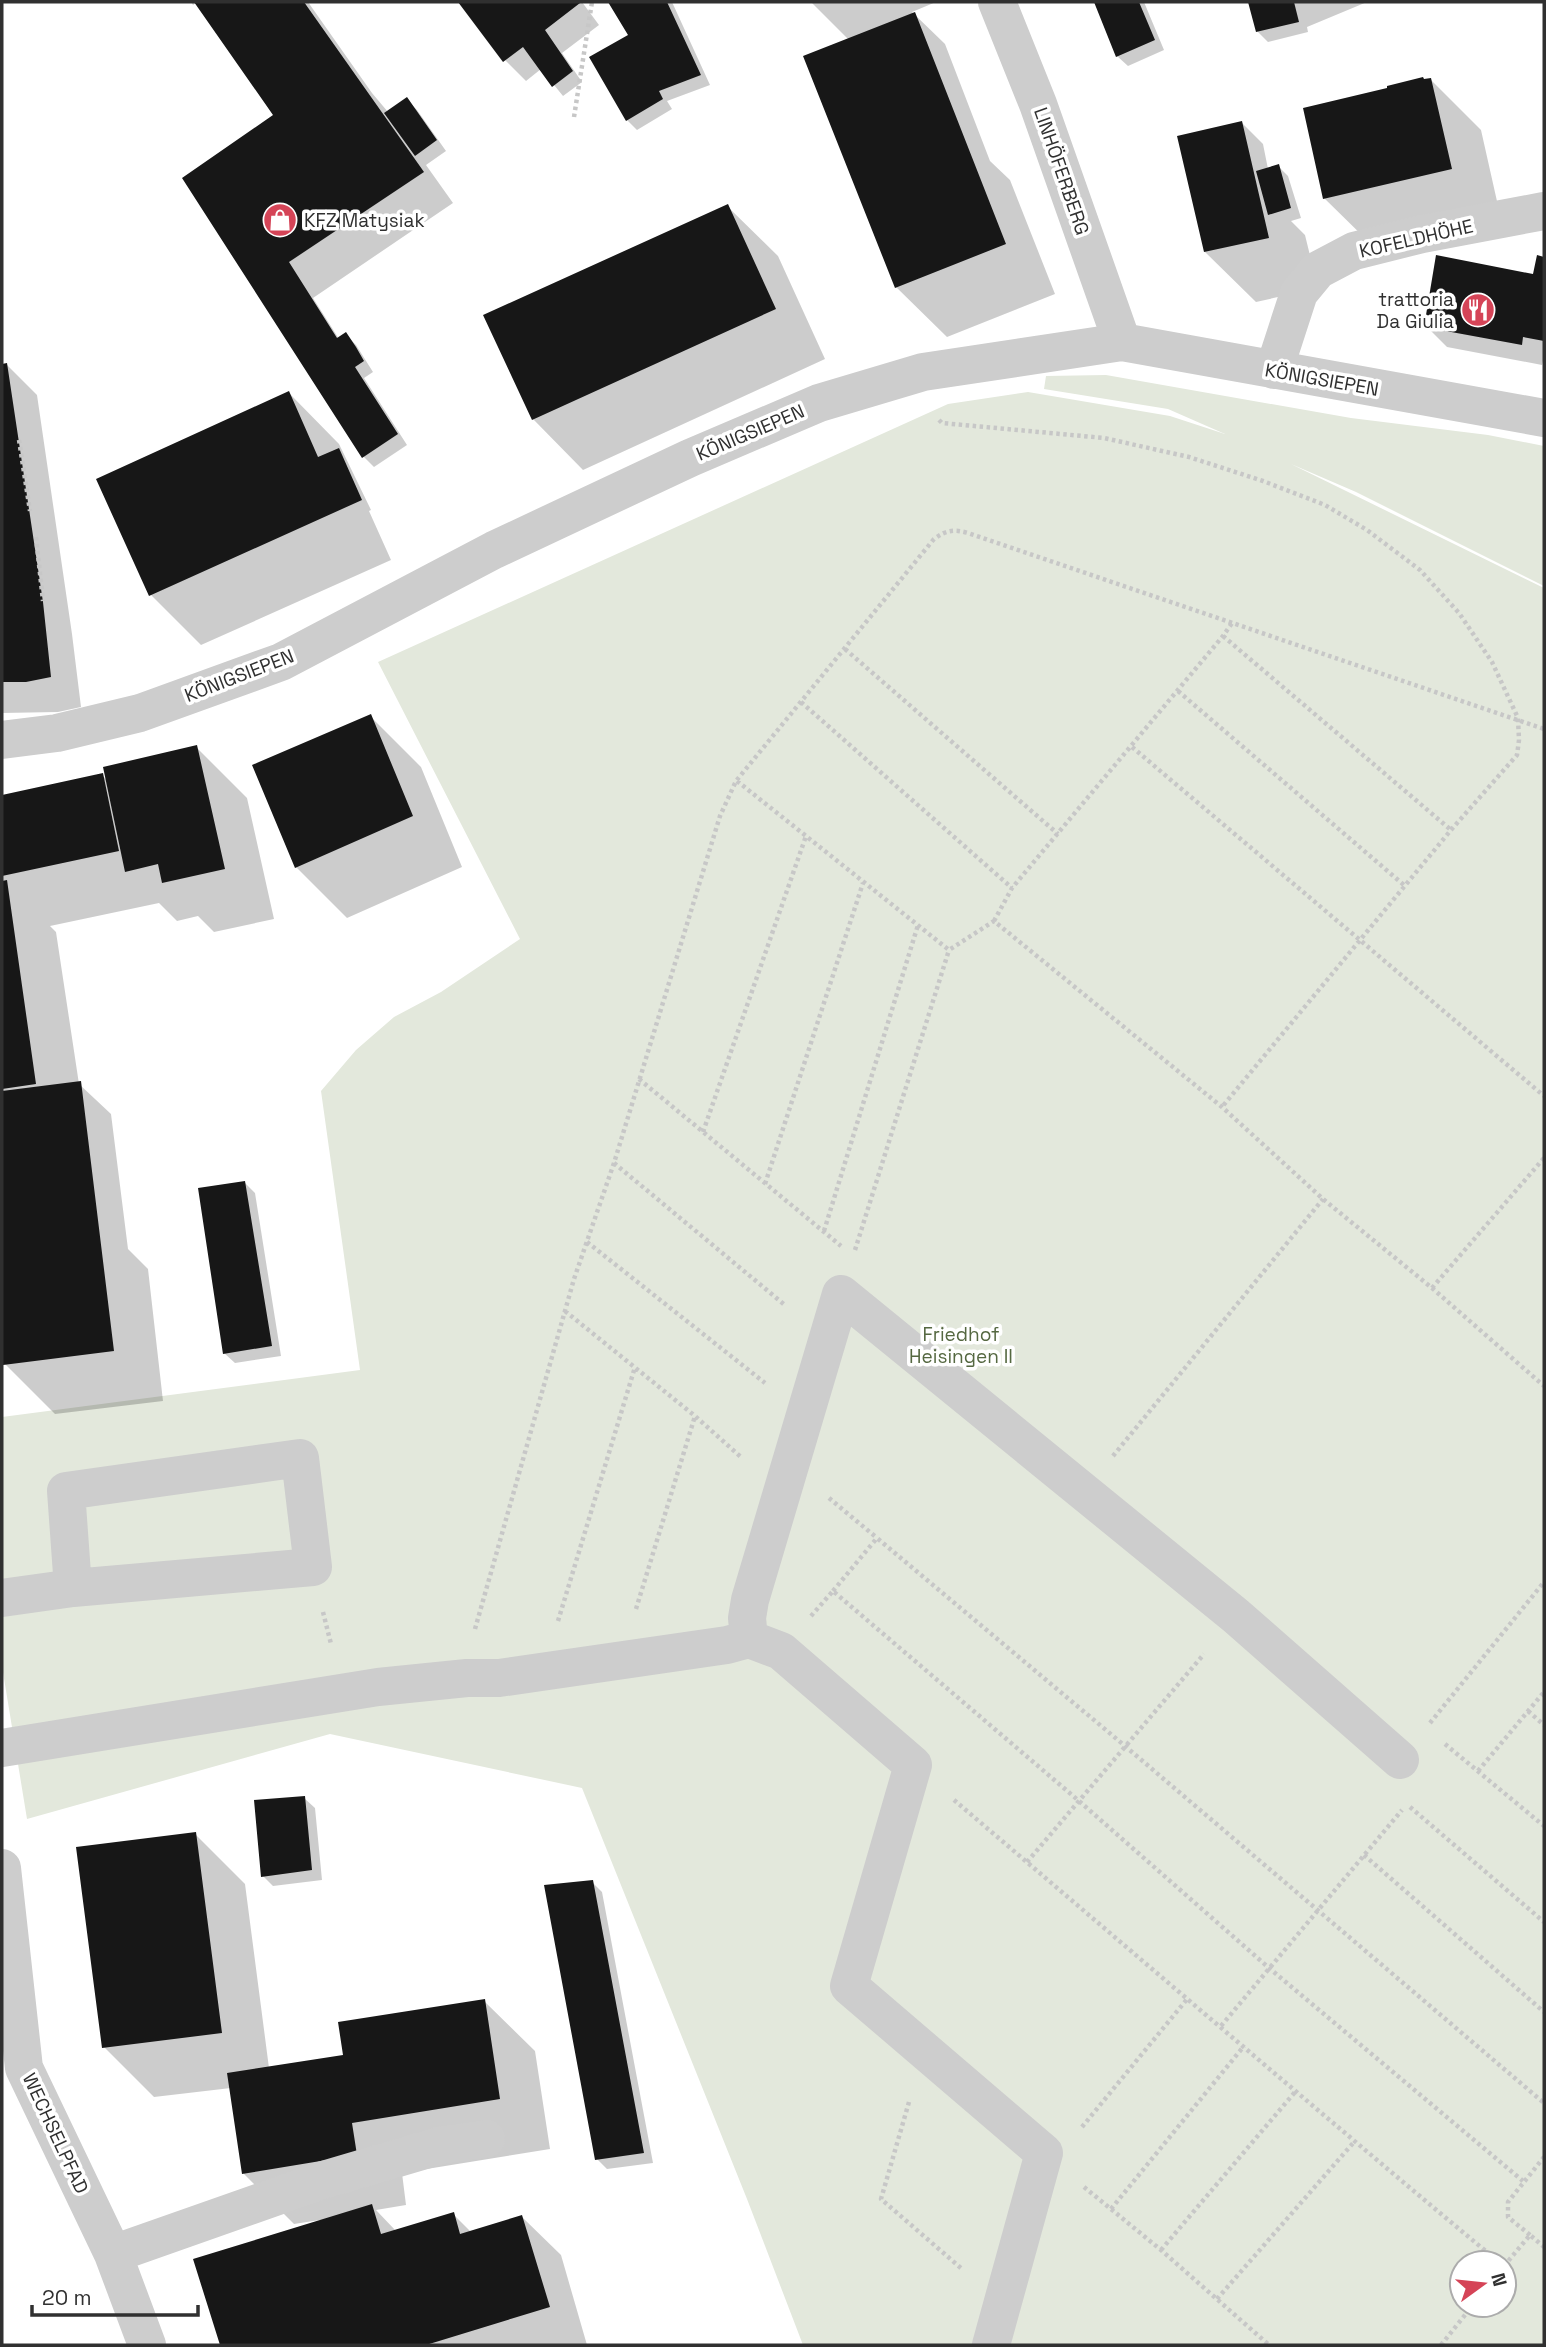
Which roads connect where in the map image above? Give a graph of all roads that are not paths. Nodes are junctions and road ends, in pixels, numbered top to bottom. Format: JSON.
{"nodes":[{"id":1,"x":997,"y":2,"type":"edge"},
{"id":2,"x":1544,"y":211,"type":"edge"},
{"id":3,"x":1122,"y":342,"type":"junction"},
{"id":4,"x":1274,"y":370,"type":"junction"},
{"id":5,"x":1544,"y":418,"type":"edge"},
{"id":6,"x":2,"y":740,"type":"edge"},
{"id":7,"x":73,"y":1588,"type":"junction"},
{"id":8,"x":2,"y":1598,"type":"edge"},
{"id":9,"x":765,"y":1645,"type":"junction"},
{"id":10,"x":2,"y":1748,"type":"edge"},
{"id":11,"x":1401,"y":1760,"type":"road end"},
{"id":12,"x":2,"y":1868,"type":"edge"},
{"id":13,"x":13,"y":2069,"type":"edge"},
{"id":14,"x":486,"y":2139,"type":"dead end"},
{"id":15,"x":113,"y":2253,"type":"junction"},
{"id":16,"x":147,"y":2345,"type":"edge"},
{"id":17,"x":992,"y":2345,"type":"edge"}],
"edges":[{"from":1,"to":3,"type":"street","name":"LINHÖFERBERG"},
{"from":2,"to":4,"type":"street","name":"KOFELDHÖHE"},
{"from":3,"to":4,"type":"street","name":"KÖNIGSIEPEN"},
{"from":3,"to":6,"type":"street","name":"KÖNIGSIEPEN"},
{"from":4,"to":5,"type":"street","name":"KÖNIGSIEPEN"},
{"from":7,"to":7,"type":"street"},
{"from":7,"to":8,"type":"street"},
{"from":9,"to":10,"type":"street"},
{"from":9,"to":11,"type":"street"},
{"from":9,"to":17,"type":"street"},
{"from":12,"to":13,"type":"street","name":"WECHSELPFAD"},
{"from":13,"to":15,"type":"street","name":"WECHSELPFAD"},
{"from":14,"to":15,"type":"street"},
{"from":15,"to":16,"type":"street","name":"WECHSELPFAD"}]}
